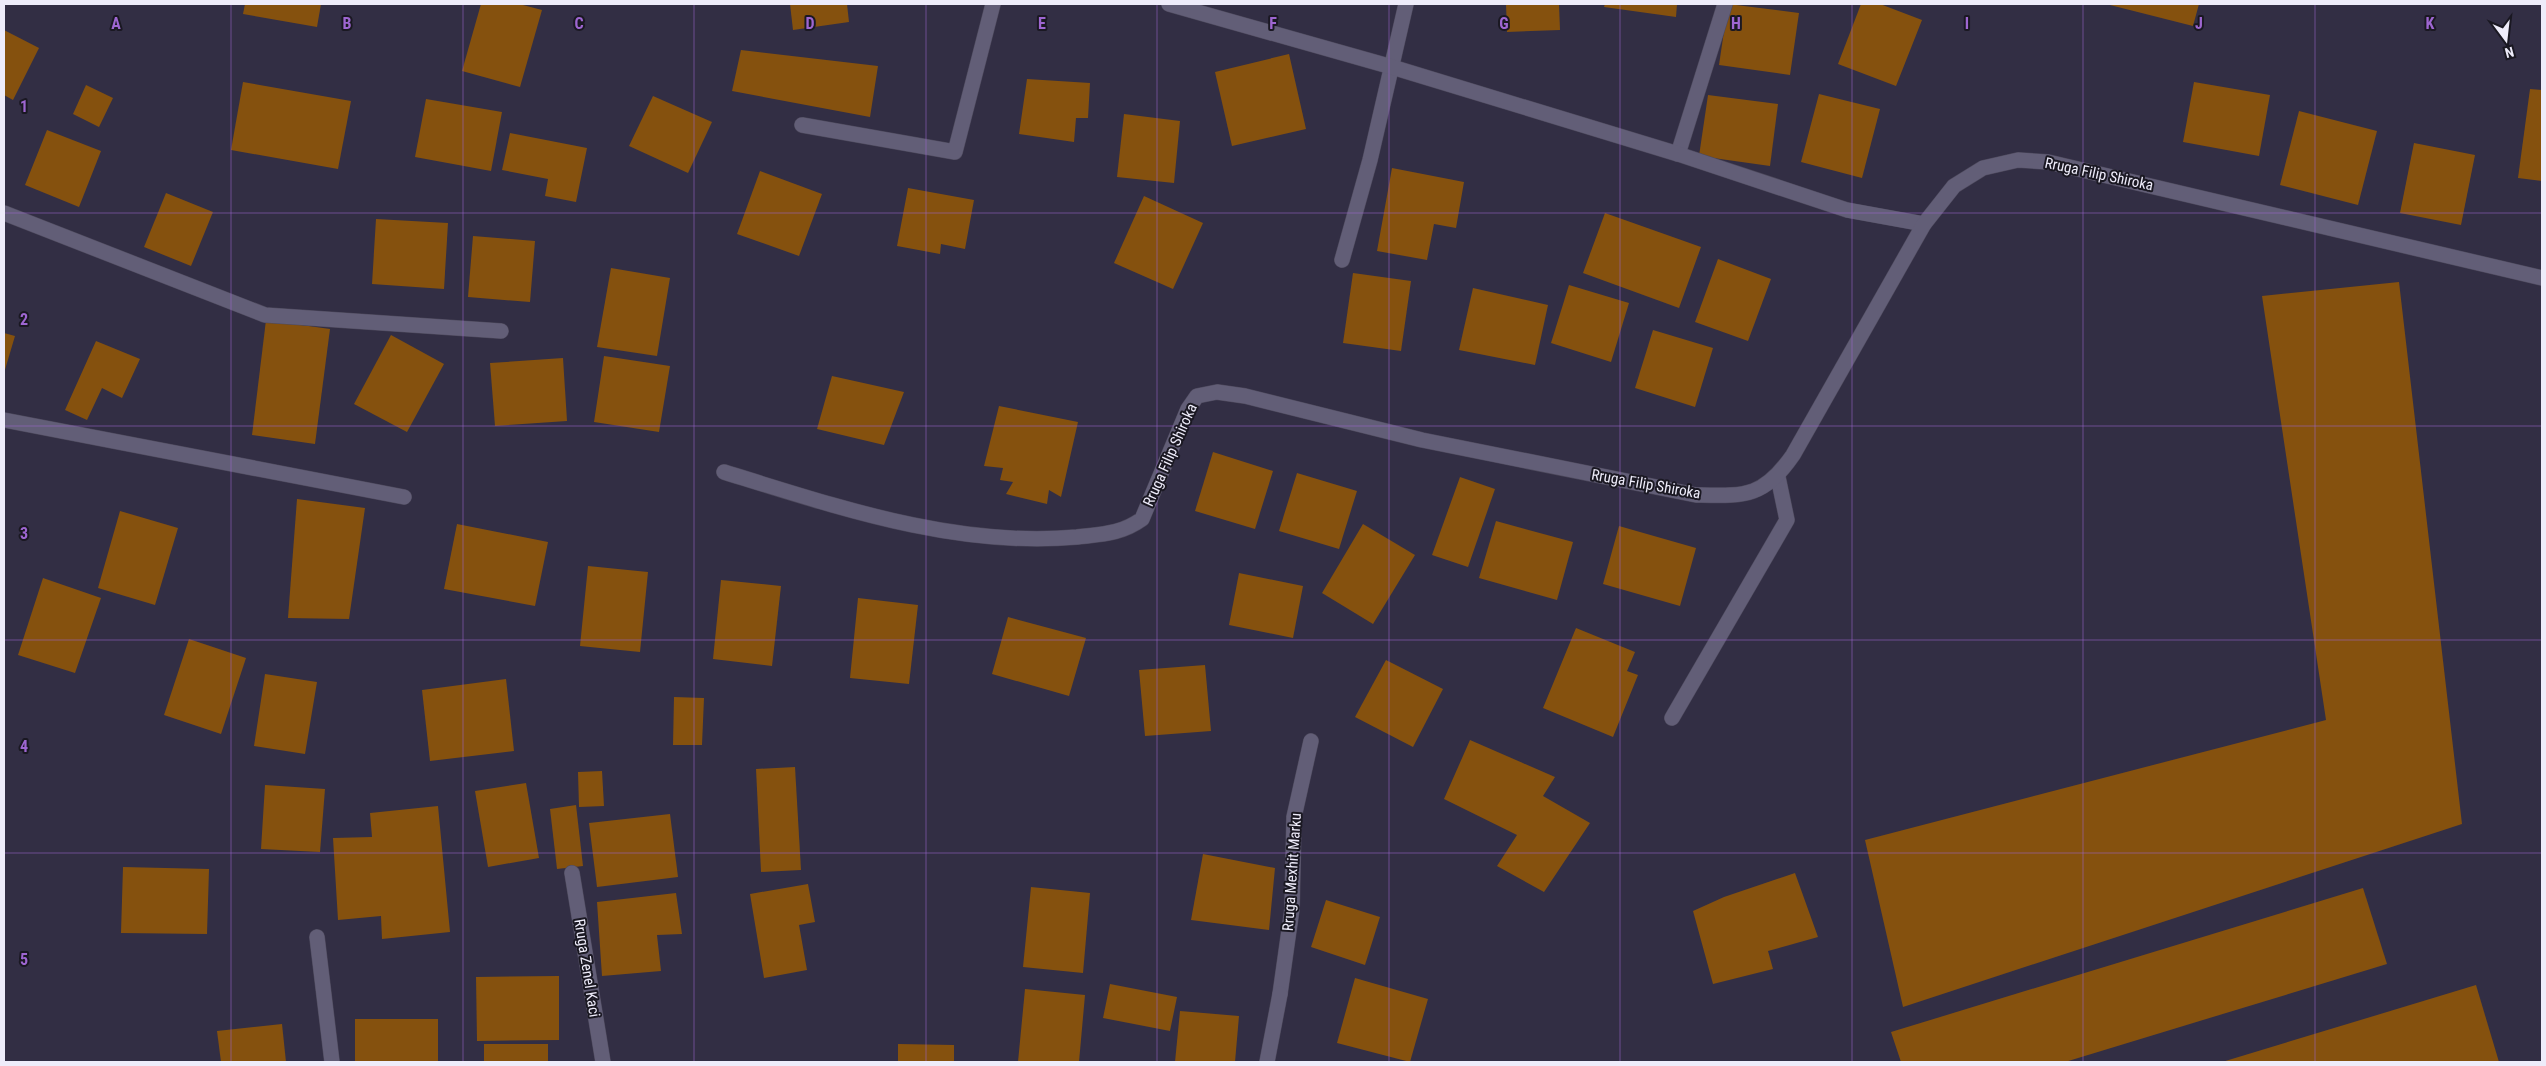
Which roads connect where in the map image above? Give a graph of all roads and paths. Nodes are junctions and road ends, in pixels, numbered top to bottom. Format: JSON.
{"nodes":[{"id":1,"x":993,"y":4,"type":"edge"},
{"id":2,"x":1169,"y":4,"type":"edge"},
{"id":3,"x":1406,"y":4,"type":"edge"},
{"id":4,"x":1725,"y":4,"type":"edge"},
{"id":5,"x":1193,"y":7,"type":"edge"},
{"id":6,"x":1392,"y":67,"type":"junction"},
{"id":7,"x":802,"y":125,"type":"dead end"},
{"id":8,"x":1678,"y":154,"type":"junction"},
{"id":9,"x":4,"y":213,"type":"edge"},
{"id":10,"x":1924,"y":224,"type":"junction"},
{"id":11,"x":1342,"y":260,"type":"dead end"},
{"id":12,"x":2542,"y":278,"type":"edge"},
{"id":13,"x":501,"y":331,"type":"dead end"},
{"id":14,"x":4,"y":420,"type":"edge"},
{"id":15,"x":724,"y":472,"type":"dead end"},
{"id":16,"x":1778,"y":477,"type":"junction"},
{"id":17,"x":404,"y":497,"type":"dead end"},
{"id":18,"x":1672,"y":718,"type":"dead end"},
{"id":19,"x":1312,"y":741,"type":"dead end"},
{"id":20,"x":572,"y":873,"type":"dead end"},
{"id":21,"x":317,"y":937,"type":"dead end"},
{"id":22,"x":332,"y":1062,"type":"edge"},
{"id":23,"x":603,"y":1062,"type":"edge"},
{"id":24,"x":1267,"y":1062,"type":"edge"}],
"edges":[{"from":1,"to":7,"type":"street"},
{"from":2,"to":5,"type":"street"},
{"from":3,"to":6,"type":"street"},
{"from":4,"to":8,"type":"street"},
{"from":5,"to":6,"type":"street"},
{"from":6,"to":8,"type":"street"},
{"from":6,"to":11,"type":"street"},
{"from":8,"to":10,"type":"street"},
{"from":9,"to":13,"type":"street"},
{"from":10,"to":12,"type":"street","name":"Rruga Filip Shiroka"},
{"from":10,"to":16,"type":"street","name":"Rruga Filip Shiroka"},
{"from":14,"to":17,"type":"street"},
{"from":15,"to":16,"type":"street","name":"Rruga Filip Shiroka"},
{"from":16,"to":18,"type":"street"},
{"from":19,"to":24,"type":"street","name":"Rruga Mexhit Marku"},
{"from":20,"to":23,"type":"street","name":"Rruga Zenel Kaci"},
{"from":21,"to":22,"type":"street"}]}
